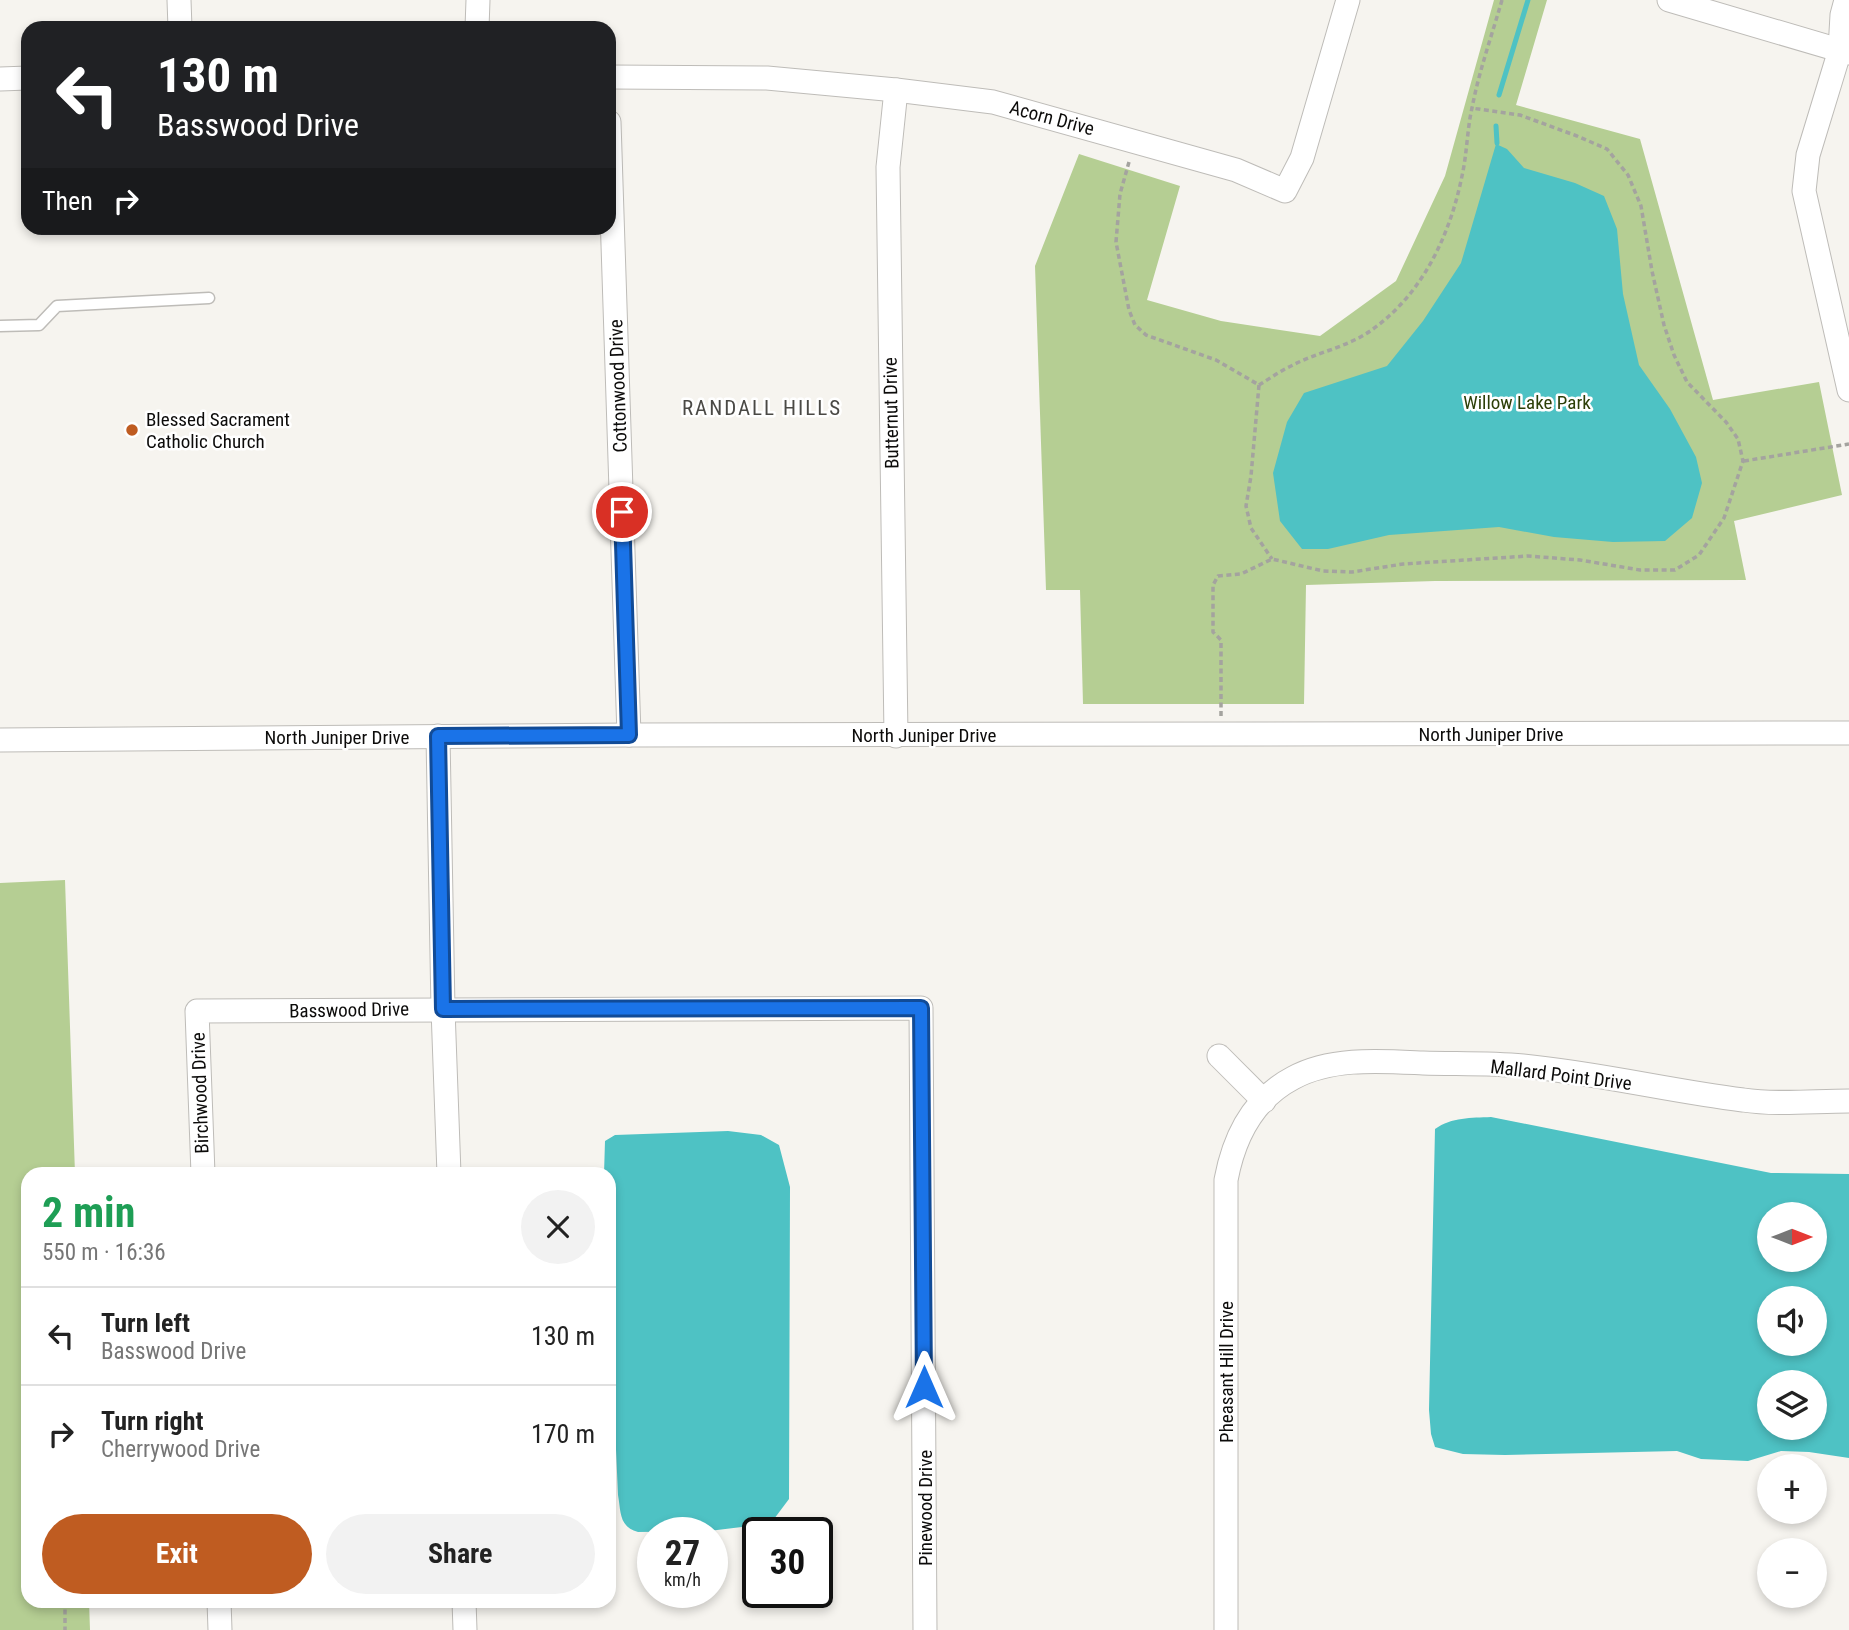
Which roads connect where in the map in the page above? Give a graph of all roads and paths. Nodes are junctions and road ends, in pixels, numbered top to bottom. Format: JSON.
{"nodes":[{"id":1,"x":179,"y":0,"type":"edge"},
{"id":2,"x":478,"y":0,"type":"edge"},
{"id":3,"x":1348,"y":0,"type":"edge"},
{"id":4,"x":1502,"y":0,"type":"edge"},
{"id":5,"x":1669,"y":0,"type":"edge"},
{"id":6,"x":1846,"y":0,"type":"edge"},
{"id":7,"x":180,"y":21,"type":"edge"},
{"id":8,"x":477,"y":21,"type":"edge"},
{"id":9,"x":1846,"y":46,"type":"edge"},
{"id":10,"x":616,"y":77,"type":"edge"},
{"id":11,"x":21,"y":78,"type":"edge"},
{"id":12,"x":0,"y":79,"type":"edge"},
{"id":13,"x":896,"y":90,"type":"junction"},
{"id":14,"x":1471,"y":108,"type":"junction"},
{"id":15,"x":1135,"y":141,"type":"junction"},
{"id":16,"x":613,"y":235,"type":"edge"},
{"id":17,"x":209,"y":298,"type":"dead end"},
{"id":18,"x":0,"y":326,"type":"edge"},
{"id":19,"x":1259,"y":385,"type":"junction"},
{"id":20,"x":1849,"y":390,"type":"edge"},
{"id":21,"x":1849,"y":444,"type":"edge"},
{"id":22,"x":1743,"y":461,"type":"junction"},
{"id":23,"x":1272,"y":559,"type":"junction"},
{"id":24,"x":1849,"y":733,"type":"edge"},
{"id":25,"x":629,"y":735,"type":"junction"},
{"id":26,"x":1221,"y":735,"type":"junction"},
{"id":27,"x":438,"y":736,"type":"junction"},
{"id":28,"x":896,"y":736,"type":"junction"},
{"id":29,"x":0,"y":740,"type":"edge"},
{"id":30,"x":921,"y":1008,"type":"joint"},
{"id":31,"x":443,"y":1009,"type":"junction"},
{"id":32,"x":197,"y":1011,"type":"joint"},
{"id":33,"x":1219,"y":1056,"type":"dead end"},
{"id":34,"x":1264,"y":1101,"type":"junction"},
{"id":35,"x":1849,"y":1101,"type":"edge"},
{"id":36,"x":1248,"y":1118,"type":"joint"},
{"id":37,"x":203,"y":1167,"type":"edge"},
{"id":38,"x":449,"y":1167,"type":"edge"},
{"id":39,"x":65,"y":1608,"type":"edge"},
{"id":40,"x":219,"y":1608,"type":"edge"},
{"id":41,"x":464,"y":1608,"type":"edge"},
{"id":42,"x":65,"y":1630,"type":"edge"},
{"id":43,"x":220,"y":1630,"type":"edge"},
{"id":44,"x":465,"y":1630,"type":"edge"},
{"id":45,"x":925,"y":1630,"type":"edge"},
{"id":46,"x":1226,"y":1630,"type":"edge"}],
"edges":[{"from":1,"to":7,"type":"street"},
{"from":2,"to":8,"type":"street"},
{"from":3,"to":15,"type":"street","name":"Acorn Drive"},
{"from":4,"to":14,"type":"path"},
{"from":5,"to":9,"type":"street"},
{"from":6,"to":9,"type":"street"},
{"from":9,"to":20,"type":"street"},
{"from":10,"to":13,"type":"street","name":"Acorn Drive"},
{"from":11,"to":12,"type":"street"},
{"from":13,"to":15,"type":"street","name":"Acorn Drive"},
{"from":13,"to":28,"type":"street","name":"Butternut Drive"},
{"from":14,"to":19,"type":"path"},
{"from":14,"to":22,"type":"path"},
{"from":15,"to":19,"type":"path"},
{"from":16,"to":25,"type":"street","name":"Cottonwood Drive"},
{"from":17,"to":18,"type":"lane"},
{"from":19,"to":23,"type":"path"},
{"from":21,"to":22,"type":"path"},
{"from":22,"to":23,"type":"path"},
{"from":23,"to":26,"type":"path"},
{"from":24,"to":26,"type":"street","name":"North Juniper Drive"},
{"from":25,"to":27,"type":"street","name":"North Juniper Drive"},
{"from":25,"to":28,"type":"street","name":"North Juniper Drive"},
{"from":26,"to":28,"type":"street","name":"North Juniper Drive"},
{"from":27,"to":29,"type":"street","name":"North Juniper Drive"},
{"from":27,"to":31,"type":"street"},
{"from":30,"to":31,"type":"street","name":"Basswood Drive"},
{"from":30,"to":45,"type":"street","name":"Pinewood Drive"},
{"from":31,"to":32,"type":"street","name":"Basswood Drive"},
{"from":31,"to":38,"type":"street"},
{"from":32,"to":37,"type":"street","name":"Birchwood Drive"},
{"from":33,"to":34,"type":"street"},
{"from":34,"to":35,"type":"street","name":"Mallard Point Drive"},
{"from":34,"to":36,"type":"street","name":"Mallard Point Drive"},
{"from":36,"to":46,"type":"street","name":"Pheasant Hill Drive"},
{"from":39,"to":42,"type":"path"},
{"from":40,"to":43,"type":"street"},
{"from":41,"to":44,"type":"street"}]}
